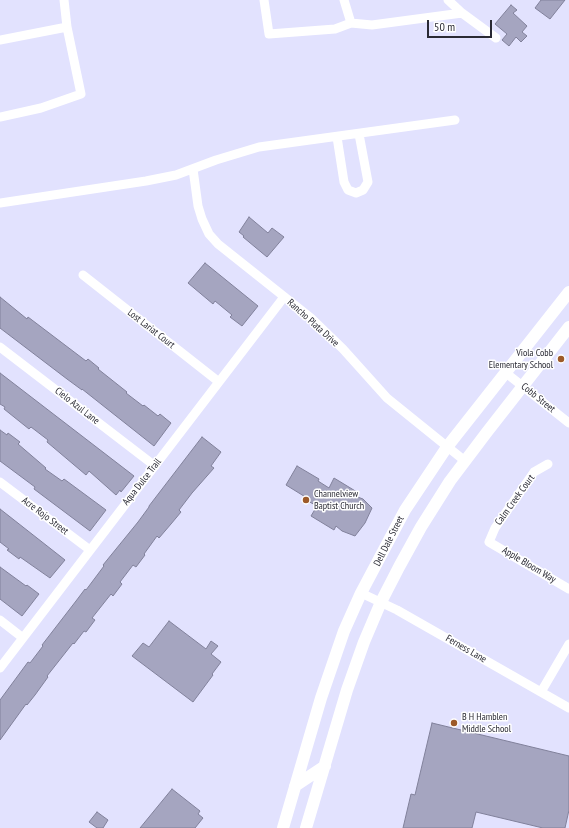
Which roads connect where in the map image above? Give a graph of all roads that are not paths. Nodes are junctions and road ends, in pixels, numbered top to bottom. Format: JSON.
{"nodes":[{"id":1,"x":64,"y":0,"type":"edge"},
{"id":2,"x":264,"y":0,"type":"edge"},
{"id":3,"x":344,"y":0,"type":"edge"},
{"id":4,"x":448,"y":0,"type":"edge"},
{"id":5,"x":462,"y":13,"type":"junction"},
{"id":6,"x":351,"y":23,"type":"junction"},
{"id":7,"x":68,"y":27,"type":"junction"},
{"id":8,"x":496,"y":38,"type":"dead end"},
{"id":9,"x":0,"y":40,"type":"edge"},
{"id":10,"x":0,"y":117,"type":"edge"},
{"id":11,"x":455,"y":120,"type":"dead end"},
{"id":12,"x":359,"y":134,"type":"junction"},
{"id":13,"x":337,"y":137,"type":"junction"},
{"id":14,"x":193,"y":169,"type":"junction"},
{"id":15,"x":0,"y":203,"type":"edge"},
{"id":16,"x":83,"y":275,"type":"dead end"},
{"id":17,"x":569,"y":292,"type":"edge"},
{"id":18,"x":284,"y":297,"type":"junction"},
{"id":19,"x":569,"y":327,"type":"edge"},
{"id":20,"x":0,"y":347,"type":"edge"},
{"id":21,"x":506,"y":372,"type":"junction"},
{"id":22,"x":219,"y":382,"type":"junction"},
{"id":23,"x":523,"y":386,"type":"junction"},
{"id":24,"x":569,"y":423,"type":"edge"},
{"id":25,"x":447,"y":447,"type":"junction"},
{"id":26,"x":465,"y":461,"type":"junction"},
{"id":27,"x":548,"y":464,"type":"dead end"},
{"id":28,"x":155,"y":466,"type":"junction"},
{"id":29,"x":0,"y":482,"type":"edge"},
{"id":30,"x":489,"y":542,"type":"joint"},
{"id":31,"x":90,"y":550,"type":"junction"},
{"id":32,"x":569,"y":589,"type":"edge"},
{"id":33,"x":361,"y":593,"type":"junction"},
{"id":34,"x":380,"y":602,"type":"junction"},
{"id":35,"x":0,"y":620,"type":"edge"},
{"id":36,"x":23,"y":638,"type":"junction"},
{"id":37,"x":569,"y":644,"type":"edge"},
{"id":38,"x":0,"y":668,"type":"edge"},
{"id":39,"x":541,"y":692,"type":"junction"},
{"id":40,"x":569,"y":708,"type":"edge"},
{"id":41,"x":325,"y":766,"type":"junction"},
{"id":42,"x":295,"y":786,"type":"junction"},
{"id":43,"x":283,"y":828,"type":"edge"},
{"id":44,"x":306,"y":828,"type":"edge"}],
"edges":[{"from":1,"to":7,"type":"street"},
{"from":2,"to":6,"type":"street"},
{"from":3,"to":6,"type":"street"},
{"from":4,"to":5,"type":"street"},
{"from":5,"to":6,"type":"street"},
{"from":5,"to":8,"type":"street"},
{"from":7,"to":9,"type":"street"},
{"from":7,"to":10,"type":"street"},
{"from":11,"to":12,"type":"street"},
{"from":12,"to":13,"type":"street"},
{"from":12,"to":13,"type":"street"},
{"from":13,"to":14,"type":"street"},
{"from":14,"to":15,"type":"street"},
{"from":14,"to":18,"type":"street","name":"Rancho Plata Drive"},
{"from":16,"to":22,"type":"street","name":"Lost Lariat Court"},
{"from":17,"to":21,"type":"main road","name":"Dell Dale Street"},
{"from":18,"to":22,"type":"street","name":"Aqua Dulce Trail"},
{"from":18,"to":25,"type":"street","name":"Rancho Plata Drive"},
{"from":19,"to":23,"type":"main road","name":"Dell Dale Street"},
{"from":20,"to":28,"type":"street","name":"Cielo Azul Lane"},
{"from":21,"to":23,"type":"street","name":"Cobb Street"},
{"from":21,"to":25,"type":"main road","name":"Dell Dale Street"},
{"from":22,"to":28,"type":"street","name":"Aqua Dulce Trail"},
{"from":23,"to":24,"type":"street","name":"Cobb Street"},
{"from":23,"to":26,"type":"main road","name":"Dell Dale Street"},
{"from":25,"to":26,"type":"street","name":"Rancho Plata Drive"},
{"from":25,"to":33,"type":"main road","name":"Dell Dale Street"},
{"from":26,"to":34,"type":"main road","name":"Dell Dale Street"},
{"from":27,"to":30,"type":"street","name":"Calm Creek Court"},
{"from":28,"to":31,"type":"street","name":"Aqua Dulce Trail"},
{"from":29,"to":31,"type":"street","name":"Acre Rojo Street"},
{"from":30,"to":32,"type":"street","name":"Apple Bloom Way"},
{"from":31,"to":36,"type":"street","name":"Aqua Dulce Trail"},
{"from":33,"to":34,"type":"street","name":"Ferness Lane"},
{"from":33,"to":42,"type":"main road","name":"Dell Dale Street"},
{"from":34,"to":39,"type":"street","name":"Ferness Lane"},
{"from":34,"to":41,"type":"main road","name":"Dell Dale Street"},
{"from":35,"to":36,"type":"street"},
{"from":36,"to":38,"type":"street","name":"Aqua Dulce Trail"},
{"from":37,"to":39,"type":"street"},
{"from":39,"to":40,"type":"street","name":"Ferness Lane"},
{"from":41,"to":42,"type":"main road"},
{"from":41,"to":44,"type":"main road","name":"Dell Dale Street"},
{"from":42,"to":43,"type":"main road","name":"Dell Dale Street"}]}
